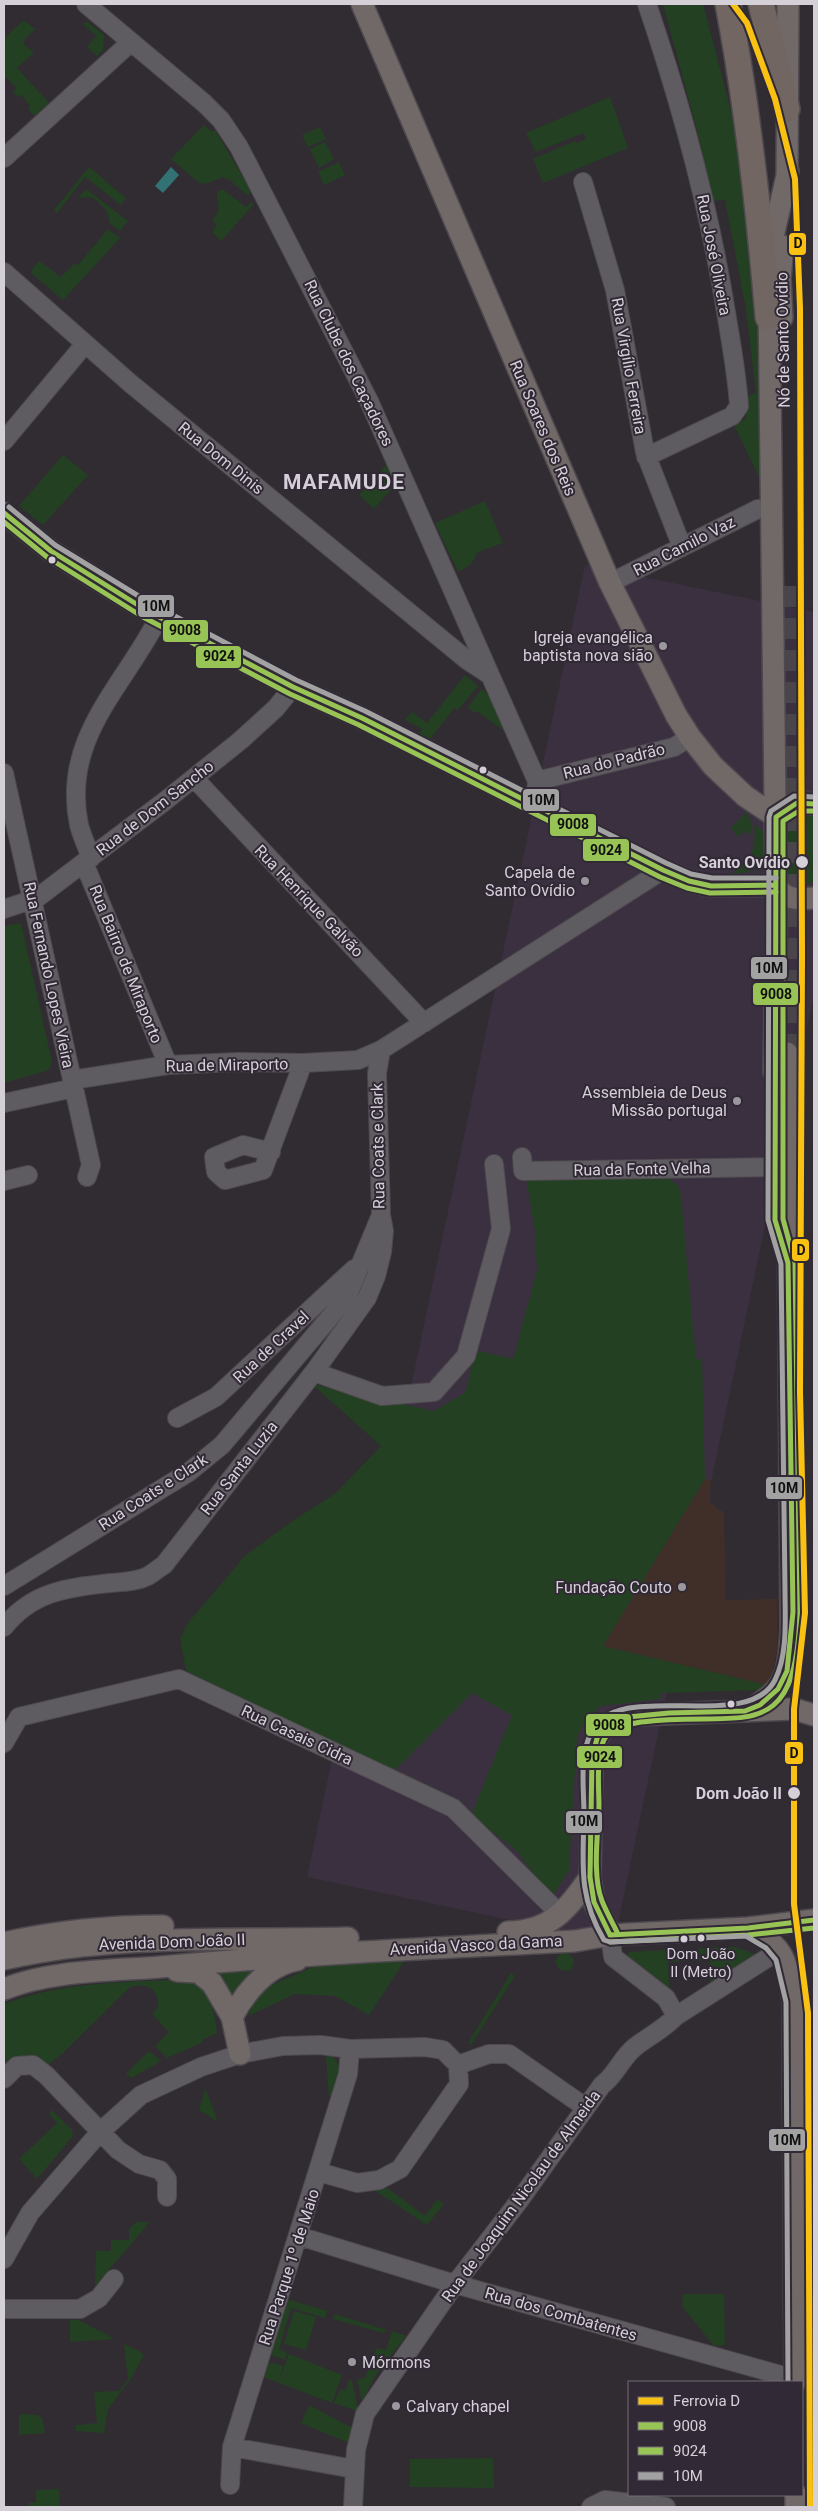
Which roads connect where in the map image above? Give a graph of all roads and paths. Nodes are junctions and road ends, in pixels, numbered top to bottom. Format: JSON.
{"nodes":[{"id":1,"x":86,"y":4,"type":"edge"},
{"id":2,"x":362,"y":4,"type":"edge"},
{"id":3,"x":646,"y":4,"type":"edge"},
{"id":4,"x":728,"y":4,"type":"edge"},
{"id":5,"x":761,"y":4,"type":"edge"},
{"id":6,"x":788,"y":4,"type":"edge"},
{"id":7,"x":131,"y":42,"type":"junction"},
{"id":8,"x":787,"y":109,"type":"junction"},
{"id":9,"x":4,"y":158,"type":"edge"},
{"id":10,"x":788,"y":171,"type":"junction"},
{"id":11,"x":583,"y":182,"type":"dead end"},
{"id":12,"x":4,"y":272,"type":"edge"},
{"id":13,"x":768,"y":317,"type":"junction"},
{"id":14,"x":85,"y":344,"type":"junction"},
{"id":15,"x":4,"y":441,"type":"edge"},
{"id":16,"x":646,"y":457,"type":"junction"},
{"id":17,"x":758,"y":509,"type":"dead end"},
{"id":18,"x":4,"y":513,"type":"edge"},
{"id":19,"x":682,"y":547,"type":"junction"},
{"id":20,"x":610,"y":583,"type":"junction"},
{"id":21,"x":786,"y":586,"type":"tunnel mouth"},
{"id":22,"x":159,"y":617,"type":"junction"},
{"id":23,"x":490,"y":675,"type":"junction"},
{"id":24,"x":293,"y":687,"type":"junction"},
{"id":25,"x":690,"y":737,"type":"junction"},
{"id":26,"x":4,"y":773,"type":"edge"},
{"id":27,"x":194,"y":778,"type":"junction"},
{"id":28,"x":536,"y":781,"type":"junction"},
{"id":29,"x":814,"y":804,"type":"edge"},
{"id":30,"x":535,"y":806,"type":"junction"},
{"id":31,"x":776,"y":817,"type":"junction"},
{"id":32,"x":87,"y":860,"type":"junction"},
{"id":33,"x":663,"y":870,"type":"junction"},
{"id":34,"x":777,"y":886,"type":"junction"},
{"id":35,"x":814,"y":898,"type":"edge"},
{"id":36,"x":32,"y":900,"type":"junction"},
{"id":37,"x":4,"y":909,"type":"edge"},
{"id":38,"x":424,"y":1023,"type":"junction"},
{"id":39,"x":381,"y":1050,"type":"junction"},
{"id":40,"x":787,"y":1052,"type":"tunnel mouth"},
{"id":41,"x":303,"y":1064,"type":"junction"},
{"id":42,"x":168,"y":1065,"type":"junction"},
{"id":43,"x":73,"y":1084,"type":"junction"},
{"id":44,"x":4,"y":1103,"type":"edge"},
{"id":45,"x":271,"y":1152,"type":"dead end"},
{"id":46,"x":522,"y":1157,"type":"dead end"},
{"id":47,"x":494,"y":1164,"type":"dead end"},
{"id":48,"x":774,"y":1167,"type":"junction"},
{"id":49,"x":28,"y":1175,"type":"dead end"},
{"id":50,"x":87,"y":1177,"type":"dead end"},
{"id":51,"x":4,"y":1181,"type":"edge"},
{"id":52,"x":381,"y":1214,"type":"junction"},
{"id":53,"x":788,"y":1263,"type":"junction"},
{"id":54,"x":358,"y":1265,"type":"junction"},
{"id":55,"x":314,"y":1372,"type":"junction"},
{"id":56,"x":177,"y":1418,"type":"dead end"},
{"id":57,"x":4,"y":1586,"type":"edge"},
{"id":58,"x":4,"y":1627,"type":"edge"},
{"id":59,"x":747,"y":1711,"type":"junction"},
{"id":60,"x":814,"y":1715,"type":"edge"},
{"id":61,"x":4,"y":1743,"type":"edge"},
{"id":62,"x":590,"y":1877,"type":"junction"},
{"id":63,"x":561,"y":1915,"type":"junction"},
{"id":64,"x":814,"y":1920,"type":"edge"},
{"id":65,"x":748,"y":1928,"type":"junction"},
{"id":66,"x":610,"y":1935,"type":"junction"},
{"id":67,"x":4,"y":1943,"type":"edge"},
{"id":68,"x":342,"y":1945,"type":"junction"},
{"id":69,"x":780,"y":1950,"type":"junction"},
{"id":70,"x":4,"y":1959,"type":"edge"},
{"id":71,"x":132,"y":1969,"type":"junction"},
{"id":72,"x":4,"y":1971,"type":"edge"},
{"id":73,"x":4,"y":1989,"type":"edge"},
{"id":74,"x":232,"y":2016,"type":"junction"},
{"id":75,"x":676,"y":2016,"type":"junction"},
{"id":76,"x":350,"y":2049,"type":"junction"},
{"id":77,"x":240,"y":2054,"type":"junction"},
{"id":78,"x":458,"y":2064,"type":"junction"},
{"id":79,"x":4,"y":2079,"type":"edge"},
{"id":80,"x":585,"y":2107,"type":"junction"},
{"id":81,"x":100,"y":2132,"type":"junction"},
{"id":82,"x":319,"y":2172,"type":"junction"},
{"id":83,"x":167,"y":2197,"type":"dead end"},
{"id":84,"x":299,"y":2236,"type":"junction"},
{"id":85,"x":4,"y":2259,"type":"edge"},
{"id":86,"x":114,"y":2279,"type":"dead end"},
{"id":87,"x":455,"y":2284,"type":"junction"},
{"id":88,"x":4,"y":2309,"type":"edge"},
{"id":89,"x":795,"y":2381,"type":"edge"},
{"id":90,"x":232,"y":2448,"type":"junction"},
{"id":91,"x":354,"y":2469,"type":"junction"},
{"id":92,"x":230,"y":2485,"type":"dead end"},
{"id":93,"x":625,"y":2505,"type":"edge"},
{"id":94,"x":353,"y":2507,"type":"edge"},
{"id":95,"x":591,"y":2507,"type":"edge"},
{"id":96,"x":666,"y":2507,"type":"edge"}],
"edges":[{"from":1,"to":7,"type":"street","name":"Rua Clube dos Caçadores"},
{"from":2,"to":20,"type":"main road","name":"Rua Soares dos Reis"},
{"from":3,"to":16,"type":"street","name":"Rua José Oliveira"},
{"from":4,"to":13,"type":"highway"},
{"from":5,"to":8,"type":"highway"},
{"from":6,"to":8,"type":"main road","name":"Nó de Santo Ovídio"},
{"from":7,"to":9,"type":"street"},
{"from":7,"to":23,"type":"street","name":"Rua Clube dos Caçadores"},
{"from":8,"to":10,"type":"main road","name":"Nó de Santo Ovídio"},
{"from":10,"to":13,"type":"main road"},
{"from":10,"to":21,"type":"main road","name":"Nó de Santo Ovídio"},
{"from":11,"to":16,"type":"street","name":"Rua Virgílio Ferreira"},
{"from":12,"to":14,"type":"street","name":"Rua Dom Dinis"},
{"from":13,"to":31,"type":"main road"},
{"from":14,"to":15,"type":"street"},
{"from":14,"to":23,"type":"street","name":"Rua Dom Dinis"},
{"from":16,"to":19,"type":"street","name":"Rua Virgílio Ferreira"},
{"from":17,"to":19,"type":"street","name":"Rua Camilo Vaz"},
{"from":18,"to":22,"type":"main road"},
{"from":19,"to":20,"type":"street","name":"Rua Camilo Vaz"},
{"from":20,"to":25,"type":"main road","name":"Rua Soares dos Reis"},
{"from":22,"to":24,"type":"main road"},
{"from":22,"to":32,"type":"street","name":"Rua Bairro de Miraporto"},
{"from":23,"to":28,"type":"street","name":"Rua Clube dos Caçadores"},
{"from":24,"to":27,"type":"street","name":"Rua de Dom Sancho"},
{"from":24,"to":30,"type":"main road"},
{"from":25,"to":28,"type":"street","name":"Rua do Padrão"},
{"from":25,"to":31,"type":"main road","name":"Rua Soares dos Reis"},
{"from":26,"to":36,"type":"street","name":"Rua Fernando Lopes Vieira"},
{"from":27,"to":32,"type":"street","name":"Rua de Dom Sancho"},
{"from":27,"to":38,"type":"street","name":"Rua Henrique Galvão"},
{"from":28,"to":30,"type":"street","name":"Rua Clube dos Caçadores"},
{"from":29,"to":31,"type":"main road"},
{"from":30,"to":33,"type":"main road"},
{"from":31,"to":34,"type":"main road"},
{"from":32,"to":36,"type":"street","name":"Rua de Dom Sancho"},
{"from":32,"to":42,"type":"street","name":"Rua Bairro de Miraporto"},
{"from":33,"to":34,"type":"main road"},
{"from":33,"to":38,"type":"street"},
{"from":34,"to":35,"type":"main road"},
{"from":34,"to":48,"type":"main road"},
{"from":36,"to":37,"type":"street","name":"Rua de Dom Sancho"},
{"from":36,"to":43,"type":"street","name":"Rua Fernando Lopes Vieira"},
{"from":38,"to":39,"type":"street"},
{"from":39,"to":41,"type":"street","name":"Rua de Miraporto"},
{"from":39,"to":52,"type":"street","name":"Rua Coats e Clark"},
{"from":40,"to":53,"type":"main road"},
{"from":41,"to":42,"type":"street","name":"Rua de Miraporto"},
{"from":41,"to":45,"type":"street"},
{"from":42,"to":43,"type":"street","name":"Rua de Miraporto"},
{"from":43,"to":44,"type":"street","name":"Rua de Miraporto"},
{"from":43,"to":50,"type":"street","name":"Rua Fernando Lopes Vieira"},
{"from":46,"to":48,"type":"street","name":"Rua da Fonte Velha"},
{"from":47,"to":55,"type":"street"},
{"from":48,"to":53,"type":"main road"},
{"from":49,"to":51,"type":"street"},
{"from":52,"to":54,"type":"street","name":"Rua Coats e Clark"},
{"from":52,"to":55,"type":"street","name":"Rua Santa Luzia"},
{"from":53,"to":59,"type":"main road"},
{"from":54,"to":56,"type":"street","name":"Rua de Cravel"},
{"from":54,"to":57,"type":"street","name":"Rua Coats e Clark"},
{"from":55,"to":58,"type":"street","name":"Rua Santa Luzia"},
{"from":59,"to":60,"type":"main road"},
{"from":59,"to":62,"type":"main road"},
{"from":61,"to":63,"type":"street","name":"Rua Casais Cidra"},
{"from":62,"to":63,"type":"main road","name":"Avenida Vasco da Gama"},
{"from":62,"to":66,"type":"main road"},
{"from":63,"to":68,"type":"main road","name":"Avenida Vasco da Gama"},
{"from":64,"to":65,"type":"main road","name":"Avenida Vasco da Gama"},
{"from":65,"to":66,"type":"main road","name":"Avenida Vasco da Gama"},
{"from":65,"to":69,"type":"main road"},
{"from":66,"to":68,"type":"main road","name":"Avenida Vasco da Gama"},
{"from":66,"to":75,"type":"street"},
{"from":67,"to":68,"type":"main road"},
{"from":68,"to":70,"type":"main road","name":"Avenida Dom João II"},
{"from":68,"to":71,"type":"main road"},
{"from":68,"to":72,"type":"main road","name":"Avenida Dom João II"},
{"from":68,"to":74,"type":"main road"},
{"from":69,"to":75,"type":"street","name":"Rua de Joaquim Nicolau de Almeida"},
{"from":69,"to":89,"type":"main road"},
{"from":71,"to":73,"type":"main road"},
{"from":71,"to":74,"type":"main road"},
{"from":74,"to":77,"type":"main road"},
{"from":75,"to":80,"type":"street","name":"Rua de Joaquim Nicolau de Almeida"},
{"from":76,"to":77,"type":"street"},
{"from":76,"to":78,"type":"street"},
{"from":76,"to":82,"type":"street","name":"Rua Parque 1º de Maio"},
{"from":77,"to":81,"type":"street"},
{"from":78,"to":80,"type":"street"},
{"from":78,"to":82,"type":"street"},
{"from":79,"to":81,"type":"street"},
{"from":80,"to":87,"type":"street","name":"Rua de Joaquim Nicolau de Almeida"},
{"from":81,"to":83,"type":"street"},
{"from":81,"to":85,"type":"street"},
{"from":82,"to":84,"type":"street","name":"Rua Parque 1º de Maio"},
{"from":84,"to":87,"type":"street","name":"Rua dos Combatentes"},
{"from":84,"to":90,"type":"street","name":"Rua Parque 1º de Maio"},
{"from":86,"to":88,"type":"street"},
{"from":87,"to":89,"type":"street","name":"Rua dos Combatentes"},
{"from":87,"to":91,"type":"street","name":"Rua de Joaquim Nicolau de Almeida"},
{"from":90,"to":91,"type":"street"},
{"from":90,"to":92,"type":"street","name":"Rua Parque 1º de Maio"},
{"from":91,"to":94,"type":"street","name":"Rua de Joaquim Nicolau de Almeida"},
{"from":93,"to":95,"type":"street"},
{"from":93,"to":96,"type":"street"}]}
